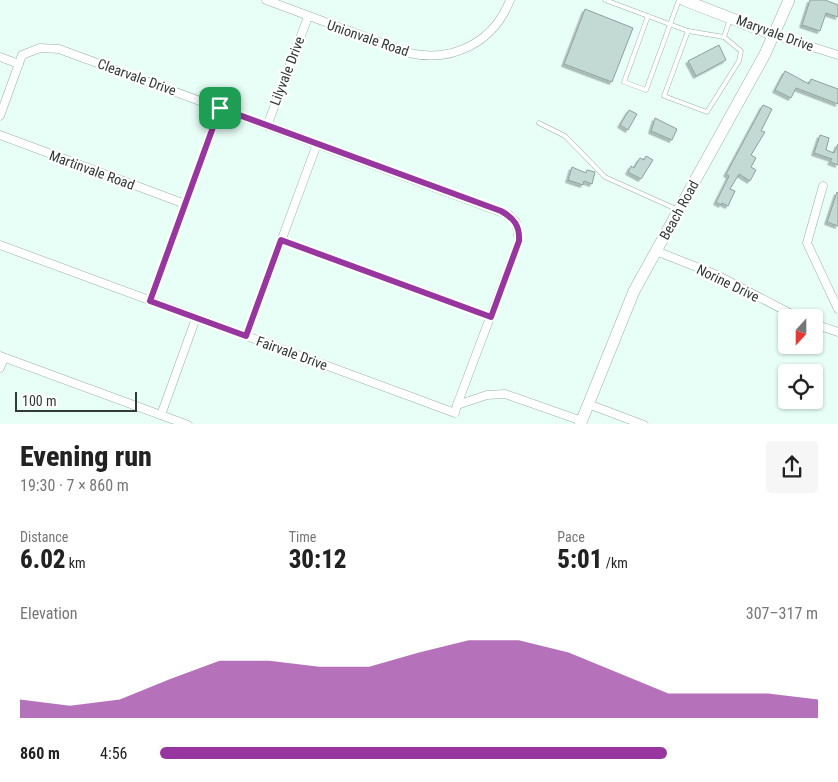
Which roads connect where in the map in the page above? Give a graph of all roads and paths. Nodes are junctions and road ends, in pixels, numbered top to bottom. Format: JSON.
{"nodes":[{"id":1,"x":266,"y":0,"type":"edge"},
{"id":2,"x":510,"y":0,"type":"edge"},
{"id":3,"x":605,"y":0,"type":"edge"},
{"id":4,"x":679,"y":0,"type":"edge"},
{"id":5,"x":684,"y":0,"type":"edge"},
{"id":6,"x":789,"y":0,"type":"edge"},
{"id":7,"x":648,"y":16,"type":"junction"},
{"id":8,"x":308,"y":17,"type":"junction"},
{"id":9,"x":731,"y":17,"type":"junction"},
{"id":10,"x":670,"y":24,"type":"junction"},
{"id":11,"x":688,"y":31,"type":"junction"},
{"id":12,"x":774,"y":35,"type":"junction"},
{"id":13,"x":724,"y":37,"type":"junction"},
{"id":14,"x":838,"y":55,"type":"edge"},
{"id":15,"x":0,"y":57,"type":"edge"},
{"id":16,"x":19,"y":64,"type":"junction"},
{"id":17,"x":220,"y":108,"type":"junction"},
{"id":18,"x":0,"y":116,"type":"edge"},
{"id":19,"x":540,"y":123,"type":"dead end"},
{"id":20,"x":267,"y":126,"type":"junction"},
{"id":21,"x":0,"y":136,"type":"edge"},
{"id":22,"x":317,"y":144,"type":"junction"},
{"id":23,"x":823,"y":186,"type":"dead end"},
{"id":24,"x":185,"y":204,"type":"junction"},
{"id":25,"x":678,"y":210,"type":"junction"},
{"id":26,"x":281,"y":240,"type":"junction"},
{"id":27,"x":0,"y":245,"type":"edge"},
{"id":28,"x":656,"y":251,"type":"junction"},
{"id":29,"x":150,"y":301,"type":"junction"},
{"id":30,"x":782,"y":309,"type":"edge"},
{"id":31,"x":838,"y":309,"type":"edge"},
{"id":32,"x":491,"y":317,"type":"junction"},
{"id":33,"x":196,"y":318,"type":"junction"},
{"id":34,"x":823,"y":327,"type":"edge"},
{"id":35,"x":838,"y":332,"type":"edge"},
{"id":36,"x":246,"y":336,"type":"junction"},
{"id":37,"x":2,"y":357,"type":"edge"},
{"id":38,"x":0,"y":368,"type":"edge"},
{"id":39,"x":588,"y":404,"type":"junction"},
{"id":40,"x":458,"y":405,"type":"junction"},
{"id":41,"x":161,"y":415,"type":"junction"},
{"id":42,"x":581,"y":423,"type":"edge"},
{"id":43,"x":188,"y":424,"type":"edge"},
{"id":44,"x":644,"y":424,"type":"edge"}],
"edges":[{"from":1,"to":8,"type":"street","name":"Unionvale Road"},
{"from":2,"to":8,"type":"street","name":"Unionvale Road"},
{"from":3,"to":7,"type":"lane"},
{"from":4,"to":10,"type":"lane"},
{"from":5,"to":9,"type":"street","name":"Maryvale Drive"},
{"from":6,"to":12,"type":"street","name":"Beach Road"},
{"from":7,"to":10,"type":"lane"},
{"from":7,"to":10,"type":"lane"},
{"from":8,"to":20,"type":"street","name":"Lilyvale Drive"},
{"from":9,"to":12,"type":"street","name":"Maryvale Drive"},
{"from":9,"to":13,"type":"lane"},
{"from":10,"to":11,"type":"lane"},
{"from":11,"to":13,"type":"lane"},
{"from":11,"to":13,"type":"lane"},
{"from":12,"to":14,"type":"street","name":"Maryvale Drive"},
{"from":12,"to":25,"type":"street","name":"Beach Road"},
{"from":15,"to":16,"type":"street"},
{"from":16,"to":17,"type":"street","name":"Clearvale Drive"},
{"from":16,"to":18,"type":"street"},
{"from":17,"to":20,"type":"street","name":"Clearvale Drive"},
{"from":17,"to":24,"type":"street"},
{"from":19,"to":25,"type":"lane"},
{"from":20,"to":22,"type":"street","name":"Clearvale Drive"},
{"from":21,"to":24,"type":"street","name":"Martinvale Road"},
{"from":22,"to":26,"type":"street"},
{"from":22,"to":32,"type":"street","name":"Clearvale Drive"},
{"from":23,"to":31,"type":"street"},
{"from":24,"to":29,"type":"street"},
{"from":25,"to":28,"type":"street","name":"Beach Road"},
{"from":26,"to":32,"type":"street"},
{"from":26,"to":36,"type":"street"},
{"from":27,"to":29,"type":"street","name":"Fairvale Drive"},
{"from":28,"to":30,"type":"street","name":"Norine Drive"},
{"from":28,"to":39,"type":"street","name":"Beach Road"},
{"from":29,"to":33,"type":"street","name":"Fairvale Drive"},
{"from":32,"to":40,"type":"street","name":"Clearvale Drive"},
{"from":33,"to":36,"type":"street","name":"Fairvale Drive"},
{"from":33,"to":41,"type":"street"},
{"from":34,"to":35,"type":"street"},
{"from":36,"to":40,"type":"street","name":"Fairvale Drive"},
{"from":37,"to":38,"type":"street"},
{"from":37,"to":41,"type":"street"},
{"from":39,"to":42,"type":"street","name":"Beach Road"},
{"from":39,"to":44,"type":"street"},
{"from":40,"to":42,"type":"street","name":"Fairvale Drive"},
{"from":41,"to":43,"type":"street"}]}
